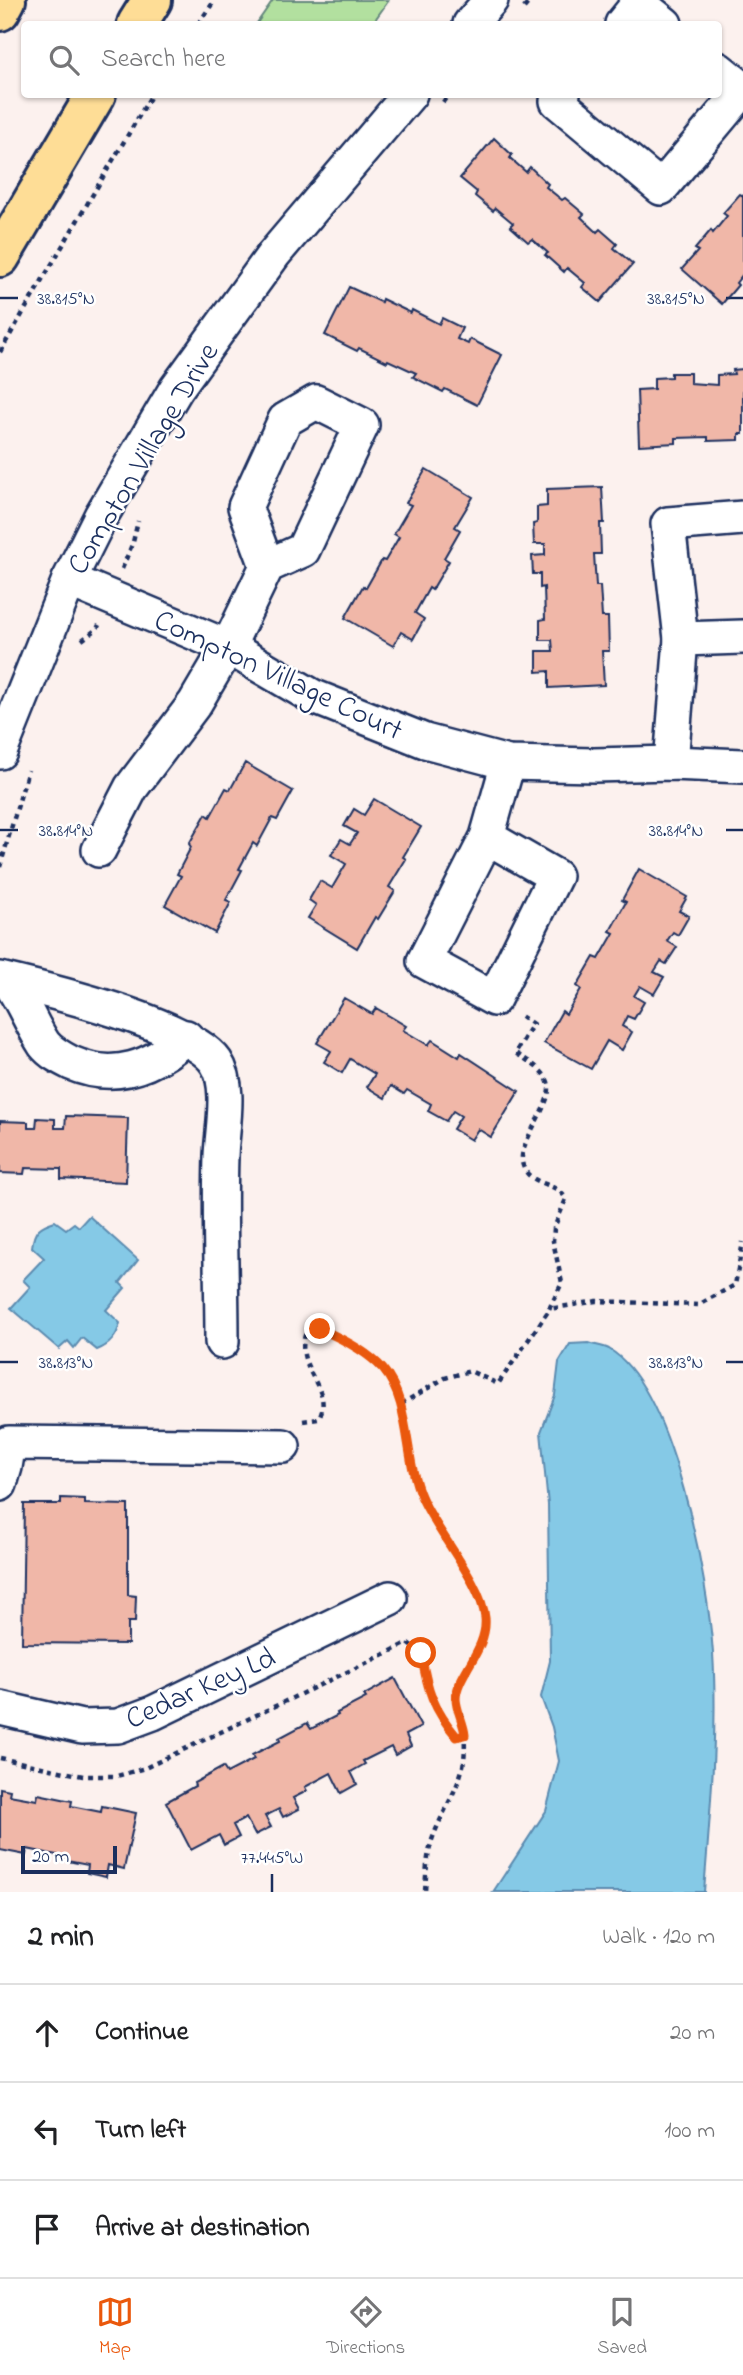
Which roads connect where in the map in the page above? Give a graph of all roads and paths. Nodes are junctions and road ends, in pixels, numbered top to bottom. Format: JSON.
{"nodes":[{"id":1,"x":6,"y":0,"type":"edge"},
{"id":2,"x":152,"y":0,"type":"edge"},
{"id":3,"x":215,"y":0,"type":"edge"},
{"id":4,"x":491,"y":0,"type":"edge"},
{"id":5,"x":0,"y":11,"type":"edge"},
{"id":6,"x":139,"y":21,"type":"edge"},
{"id":7,"x":200,"y":21,"type":"edge"},
{"id":8,"x":473,"y":21,"type":"edge"},
{"id":9,"x":624,"y":21,"type":"edge"},
{"id":10,"x":661,"y":21,"type":"edge"},
{"id":11,"x":722,"y":72,"type":"edge"},
{"id":12,"x":743,"y":89,"type":"edge"},
{"id":13,"x":94,"y":98,"type":"edge"},
{"id":14,"x":150,"y":98,"type":"edge"},
{"id":15,"x":560,"y":98,"type":"edge"},
{"id":16,"x":426,"y":99,"type":"edge"},
{"id":17,"x":0,"y":257,"type":"edge"},
{"id":18,"x":0,"y":352,"type":"edge"},
{"id":19,"x":140,"y":513,"type":"dead end"},
{"id":20,"x":743,"y":518,"type":"edge"},
{"id":21,"x":267,"y":566,"type":"junction"},
{"id":22,"x":69,"y":580,"type":"junction"},
{"id":23,"x":110,"y":597,"type":"junction"},
{"id":24,"x":743,"y":637,"type":"edge"},
{"id":25,"x":681,"y":639,"type":"junction"},
{"id":26,"x":79,"y":642,"type":"dead end"},
{"id":27,"x":228,"y":647,"type":"junction"},
{"id":28,"x":0,"y":752,"type":"edge"},
{"id":29,"x":32,"y":761,"type":"dead end"},
{"id":30,"x":508,"y":762,"type":"junction"},
{"id":31,"x":671,"y":762,"type":"junction"},
{"id":32,"x":743,"y":766,"type":"edge"},
{"id":33,"x":487,"y":837,"type":"junction"},
{"id":34,"x":99,"y":850,"type":"dead end"},
{"id":35,"x":0,"y":867,"type":"edge"},
{"id":36,"x":5,"y":981,"type":"edge"},
{"id":37,"x":494,"y":999,"type":"junction"},
{"id":38,"x":186,"y":1037,"type":"junction"},
{"id":39,"x":743,"y":1242,"type":"edge"},
{"id":40,"x":549,"y":1309,"type":"junction"},
{"id":41,"x":222,"y":1342,"type":"dead end"},
{"id":42,"x":401,"y":1404,"type":"junction"},
{"id":43,"x":283,"y":1446,"type":"joint"},
{"id":44,"x":0,"y":1484,"type":"edge"},
{"id":45,"x":390,"y":1598,"type":"dead end"},
{"id":46,"x":0,"y":1707,"type":"edge"},
{"id":47,"x":465,"y":1735,"type":"junction"},
{"id":48,"x":0,"y":1758,"type":"edge"},
{"id":49,"x":425,"y":1892,"type":"edge"}],
"edges":[{"from":1,"to":5,"type":"highway"},
{"from":2,"to":6,"type":"highway"},
{"from":3,"to":7,"type":"path"},
{"from":4,"to":8,"type":"street"},
{"from":9,"to":10,"type":"street"},
{"from":11,"to":12,"type":"street"},
{"from":12,"to":15,"type":"street"},
{"from":13,"to":17,"type":"highway"},
{"from":14,"to":18,"type":"path"},
{"from":16,"to":22,"type":"street","name":"Compton Village Drive"},
{"from":19,"to":23,"type":"path"},
{"from":20,"to":25,"type":"street"},
{"from":21,"to":21,"type":"street"},
{"from":21,"to":27,"type":"street"},
{"from":22,"to":23,"type":"street","name":"Compton Village Court"},
{"from":22,"to":28,"type":"street","name":"Compton Village Drive"},
{"from":23,"to":26,"type":"path"},
{"from":23,"to":27,"type":"street","name":"Compton Village Court"},
{"from":24,"to":25,"type":"street"},
{"from":25,"to":31,"type":"street"},
{"from":27,"to":30,"type":"street","name":"Compton Village Court"},
{"from":27,"to":34,"type":"street"},
{"from":29,"to":35,"type":"path"},
{"from":30,"to":31,"type":"street","name":"Compton Village Court"},
{"from":30,"to":33,"type":"street"},
{"from":31,"to":32,"type":"street","name":"Compton Village Court"},
{"from":33,"to":37,"type":"street"},
{"from":33,"to":37,"type":"street"},
{"from":36,"to":38,"type":"street"},
{"from":36,"to":38,"type":"street"},
{"from":37,"to":40,"type":"path"},
{"from":38,"to":41,"type":"street"},
{"from":39,"to":40,"type":"path"},
{"from":40,"to":42,"type":"path"},
{"from":42,"to":43,"type":"path"},
{"from":42,"to":47,"type":"path"},
{"from":43,"to":44,"type":"street"},
{"from":45,"to":46,"type":"street","name":"Cedar Key Ld"},
{"from":47,"to":48,"type":"path"},
{"from":47,"to":49,"type":"path"}]}
